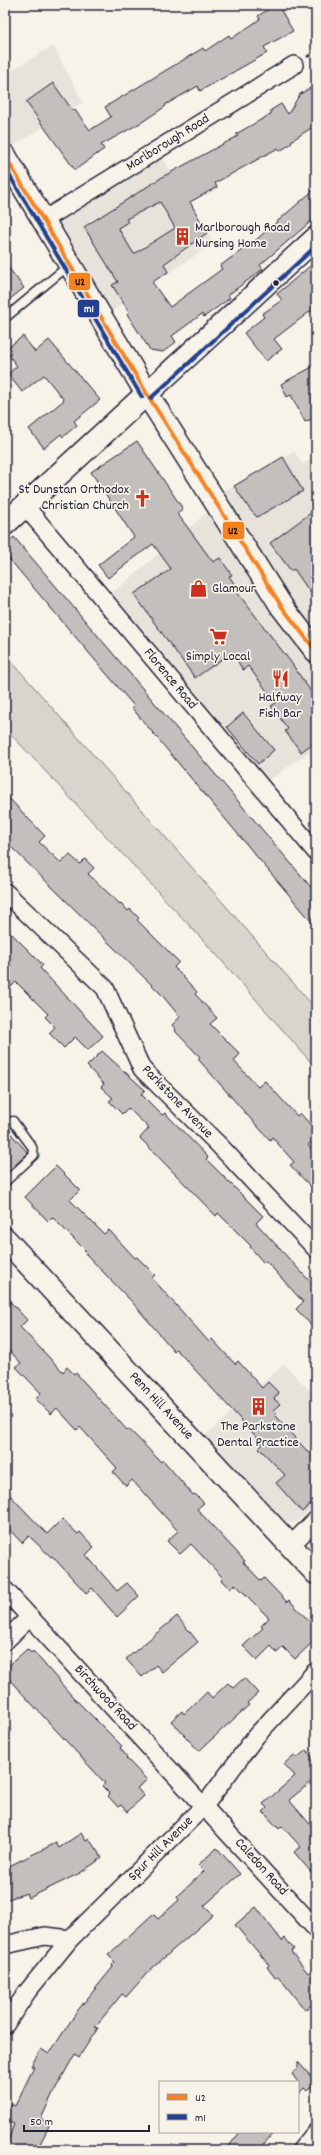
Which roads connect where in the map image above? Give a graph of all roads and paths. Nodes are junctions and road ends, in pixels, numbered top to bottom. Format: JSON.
{"nodes":[{"id":1,"x":294,"y":65,"type":"dead end"},
{"id":2,"x":5,"y":156,"type":"edge"},
{"id":3,"x":42,"y":221,"type":"junction"},
{"id":4,"x":316,"y":238,"type":"edge"},
{"id":5,"x":69,"y":265,"type":"junction"},
{"id":6,"x":5,"y":318,"type":"edge"},
{"id":7,"x":147,"y":394,"type":"junction"},
{"id":8,"x":25,"y":506,"type":"junction"},
{"id":9,"x":5,"y":524,"type":"edge"},
{"id":10,"x":316,"y":651,"type":"edge"},
{"id":11,"x":316,"y":852,"type":"edge"},
{"id":12,"x":5,"y":892,"type":"edge"},
{"id":13,"x":13,"y":1121,"type":"dead end"},
{"id":14,"x":5,"y":1182,"type":"edge"},
{"id":15,"x":5,"y":1239,"type":"edge"},
{"id":16,"x":316,"y":1249,"type":"edge"},
{"id":17,"x":316,"y":1520,"type":"edge"},
{"id":18,"x":290,"y":1546,"type":"junction"},
{"id":19,"x":316,"y":1573,"type":"edge"},
{"id":20,"x":5,"y":1590,"type":"edge"},
{"id":21,"x":30,"y":1617,"type":"junction"},
{"id":22,"x":5,"y":1641,"type":"edge"},
{"id":23,"x":316,"y":1671,"type":"edge"},
{"id":24,"x":205,"y":1805,"type":"junction"},
{"id":25,"x":316,"y":1929,"type":"edge"},
{"id":26,"x":70,"y":1938,"type":"junction"},
{"id":27,"x":5,"y":1945,"type":"edge"},
{"id":28,"x":5,"y":2026,"type":"edge"},
{"id":29,"x":316,"y":2132,"type":"edge"},
{"id":30,"x":301,"y":2150,"type":"edge"}],
"edges":[{"from":1,"to":3,"type":"street","name":"Marlborough Road"},
{"from":2,"to":3,"type":"main road"},
{"from":3,"to":5,"type":"main road"},
{"from":4,"to":7,"type":"main road"},
{"from":5,"to":6,"type":"lane"},
{"from":5,"to":7,"type":"main road"},
{"from":7,"to":8,"type":"main road"},
{"from":7,"to":10,"type":"main road"},
{"from":8,"to":9,"type":"main road"},
{"from":8,"to":11,"type":"street","name":"Florence Road"},
{"from":12,"to":16,"type":"street","name":"Parkstone Avenue"},
{"from":13,"to":14,"type":"lane"},
{"from":15,"to":18,"type":"main road","name":"Penn Hill Avenue"},
{"from":17,"to":18,"type":"street"},
{"from":18,"to":19,"type":"main road","name":"Penn Hill Avenue"},
{"from":20,"to":21,"type":"street","name":"Birchwood Road"},
{"from":21,"to":22,"type":"street"},
{"from":21,"to":24,"type":"street","name":"Birchwood Road"},
{"from":23,"to":24,"type":"street","name":"Spur Hill Avenue"},
{"from":24,"to":25,"type":"street","name":"Caledon Road"},
{"from":24,"to":26,"type":"street","name":"Spur Hill Avenue"},
{"from":26,"to":27,"type":"street"},
{"from":26,"to":28,"type":"street","name":"Spur Hill Avenue"},
{"from":29,"to":30,"type":"street"}]}
